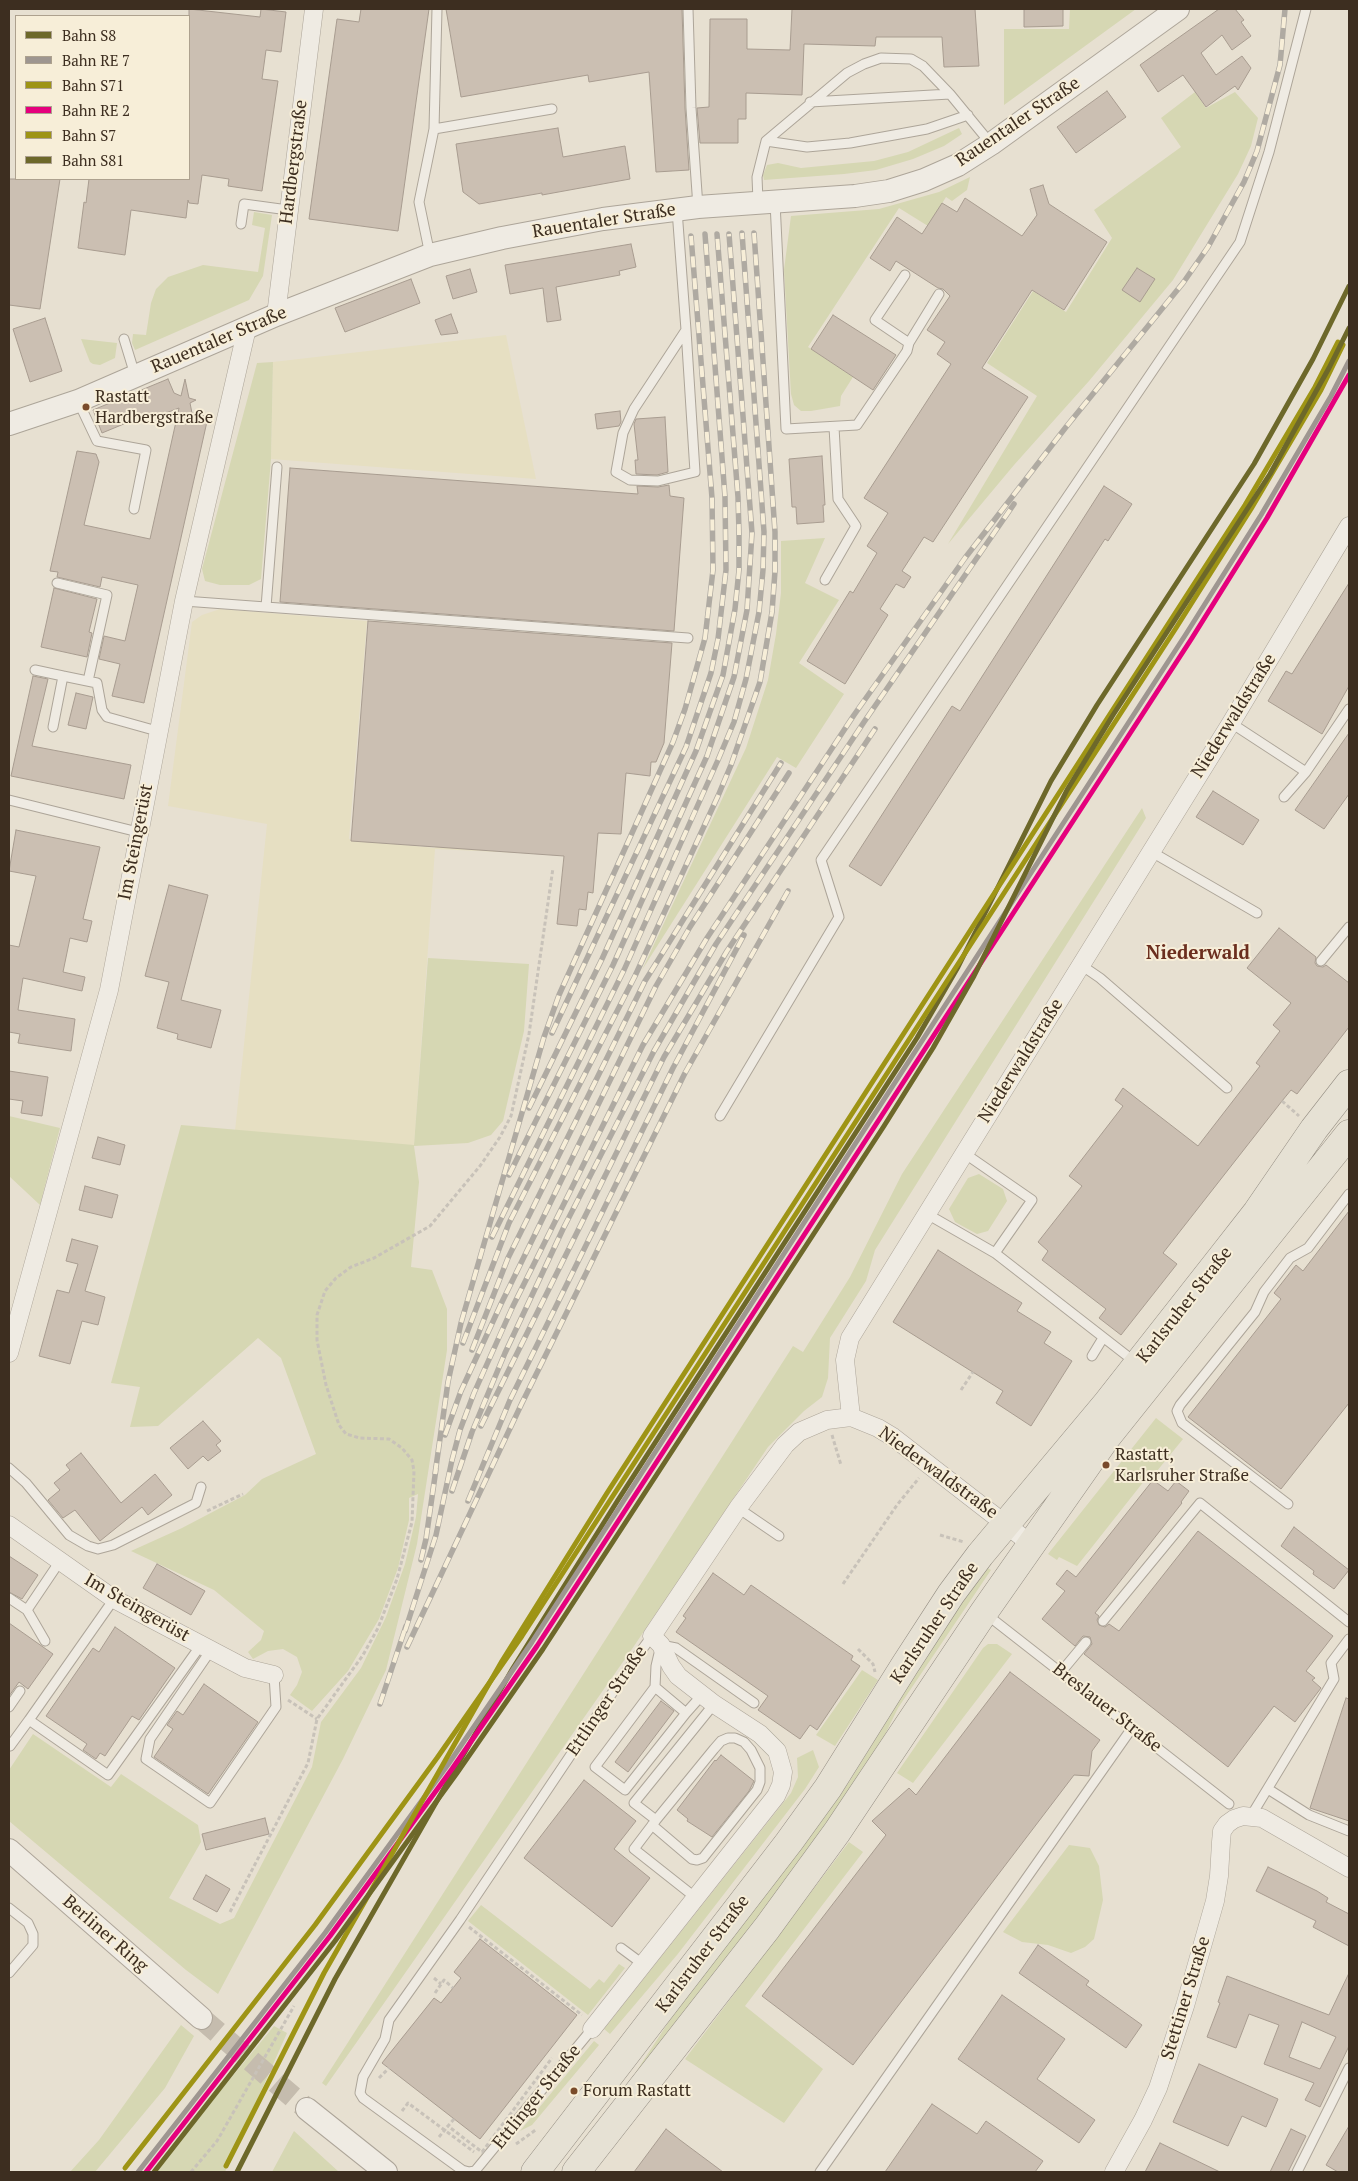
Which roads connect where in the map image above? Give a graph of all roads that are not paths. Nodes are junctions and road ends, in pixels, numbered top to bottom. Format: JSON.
{"nodes":[{"id":1,"x":314,"y":9,"type":"edge"},
{"id":2,"x":437,"y":9,"type":"edge"},
{"id":3,"x":688,"y":9,"type":"edge"},
{"id":4,"x":1178,"y":9,"type":"edge"},
{"id":5,"x":1306,"y":9,"type":"edge"},
{"id":6,"x":950,"y":94,"type":"junction"},
{"id":7,"x":810,"y":102,"type":"junction"},
{"id":8,"x":552,"y":109,"type":"dead end"},
{"id":9,"x":968,"y":115,"type":"junction"},
{"id":10,"x":434,"y":129,"type":"junction"},
{"id":11,"x":766,"y":142,"type":"junction"},
{"id":12,"x":991,"y":144,"type":"junction"},
{"id":13,"x":767,"y":202,"type":"junction"},
{"id":14,"x":688,"y":209,"type":"junction"},
{"id":15,"x":288,"y":210,"type":"junction"},
{"id":16,"x":241,"y":224,"type":"dead end"},
{"id":17,"x":430,"y":255,"type":"junction"},
{"id":18,"x":905,"y":275,"type":"dead end"},
{"id":19,"x":939,"y":294,"type":"dead end"},
{"id":20,"x":276,"y":315,"type":"junction"},
{"id":21,"x":247,"y":328,"type":"junction"},
{"id":22,"x":686,"y":330,"type":"junction"},
{"id":23,"x":124,"y":339,"type":"dead end"},
{"id":24,"x":909,"y":343,"type":"junction"},
{"id":25,"x":136,"y":376,"type":"junction"},
{"id":26,"x":78,"y":400,"type":"junction"},
{"id":27,"x":9,"y":424,"type":"edge"},
{"id":28,"x":834,"y":427,"type":"junction"},
{"id":29,"x":277,"y":467,"type":"dead end"},
{"id":30,"x":134,"y":509,"type":"dead end"},
{"id":31,"x":1349,"y":526,"type":"edge"},
{"id":32,"x":825,"y":580,"type":"dead end"},
{"id":33,"x":57,"y":583,"type":"dead end"},
{"id":34,"x":184,"y":601,"type":"junction"},
{"id":35,"x":266,"y":607,"type":"junction"},
{"id":36,"x":688,"y":638,"type":"dead end"},
{"id":37,"x":35,"y":670,"type":"dead end"},
{"id":38,"x":63,"y":676,"type":"junction"},
{"id":39,"x":88,"y":681,"type":"junction"},
{"id":40,"x":1349,"y":709,"type":"edge"},
{"id":41,"x":1231,"y":723,"type":"junction"},
{"id":42,"x":53,"y":727,"type":"dead end"},
{"id":43,"x":157,"y":731,"type":"junction"},
{"id":44,"x":1306,"y":772,"type":"junction"},
{"id":45,"x":1284,"y":797,"type":"dead end"},
{"id":46,"x":9,"y":800,"type":"edge"},
{"id":47,"x":138,"y":832,"type":"junction"},
{"id":48,"x":1150,"y":851,"type":"junction"},
{"id":49,"x":1257,"y":913,"type":"dead end"},
{"id":50,"x":1349,"y":927,"type":"edge"},
{"id":51,"x":1321,"y":961,"type":"dead end"},
{"id":52,"x":1081,"y":965,"type":"junction"},
{"id":53,"x":1349,"y":1084,"type":"edge"},
{"id":54,"x":1227,"y":1088,"type":"dead end"},
{"id":55,"x":720,"y":1116,"type":"dead end"},
{"id":56,"x":1349,"y":1134,"type":"edge"},
{"id":57,"x":964,"y":1153,"type":"junction"},
{"id":58,"x":1349,"y":1194,"type":"edge"},
{"id":59,"x":927,"y":1214,"type":"junction"},
{"id":60,"x":995,"y":1253,"type":"junction"},
{"id":61,"x":1103,"y":1338,"type":"junction"},
{"id":62,"x":9,"y":1353,"type":"edge"},
{"id":63,"x":1092,"y":1356,"type":"dead end"},
{"id":64,"x":1138,"y":1365,"type":"junction"},
{"id":65,"x":851,"y":1417,"type":"junction"},
{"id":66,"x":9,"y":1468,"type":"edge"},
{"id":67,"x":201,"y":1487,"type":"dead end"},
{"id":68,"x":1288,"y":1504,"type":"dead end"},
{"id":69,"x":738,"y":1508,"type":"junction"},
{"id":70,"x":1007,"y":1524,"type":"junction"},
{"id":71,"x":9,"y":1525,"type":"edge"},
{"id":72,"x":779,"y":1536,"type":"dead end"},
{"id":73,"x":1031,"y":1544,"type":"junction"},
{"id":74,"x":60,"y":1562,"type":"junction"},
{"id":75,"x":9,"y":1598,"type":"edge"},
{"id":76,"x":114,"y":1599,"type":"junction"},
{"id":77,"x":27,"y":1610,"type":"junction"},
{"id":78,"x":984,"y":1612,"type":"junction"},
{"id":79,"x":1103,"y":1621,"type":"dead end"},
{"id":80,"x":1349,"y":1622,"type":"edge"},
{"id":81,"x":1349,"y":1638,"type":"edge"},
{"id":82,"x":45,"y":1641,"type":"dead end"},
{"id":83,"x":657,"y":1641,"type":"junction"},
{"id":84,"x":1086,"y":1642,"type":"dead end"},
{"id":85,"x":206,"y":1648,"type":"junction"},
{"id":86,"x":1062,"y":1672,"type":"junction"},
{"id":87,"x":274,"y":1675,"type":"joint"},
{"id":88,"x":655,"y":1687,"type":"junction"},
{"id":89,"x":20,"y":1691,"type":"dead end"},
{"id":90,"x":708,"y":1700,"type":"junction"},
{"id":91,"x":754,"y":1703,"type":"dead end"},
{"id":92,"x":9,"y":1707,"type":"edge"},
{"id":93,"x":686,"y":1713,"type":"junction"},
{"id":94,"x":29,"y":1720,"type":"junction"},
{"id":95,"x":1132,"y":1728,"type":"junction"},
{"id":96,"x":10,"y":1746,"type":"edge"},
{"id":97,"x":1268,"y":1789,"type":"junction"},
{"id":98,"x":1231,"y":1812,"type":"junction"},
{"id":99,"x":1252,"y":1816,"type":"junction"},
{"id":100,"x":654,"y":1823,"type":"junction"},
{"id":101,"x":1349,"y":1831,"type":"edge"},
{"id":102,"x":9,"y":1850,"type":"edge"},
{"id":103,"x":1349,"y":1868,"type":"edge"},
{"id":104,"x":696,"y":1898,"type":"junction"},
{"id":105,"x":9,"y":1908,"type":"edge"},
{"id":106,"x":621,"y":1948,"type":"dead end"},
{"id":107,"x":644,"y":1965,"type":"junction"},
{"id":108,"x":9,"y":1973,"type":"edge"},
{"id":109,"x":201,"y":2018,"type":"tunnel mouth"},
{"id":110,"x":592,"y":2029,"type":"joint"},
{"id":111,"x":1349,"y":2068,"type":"edge"},
{"id":112,"x":307,"y":2108,"type":"tunnel mouth"},
{"id":113,"x":386,"y":2172,"type":"edge"},
{"id":114,"x":534,"y":2172,"type":"edge"},
{"id":115,"x":576,"y":2172,"type":"edge"},
{"id":116,"x":820,"y":2172,"type":"edge"},
{"id":117,"x":1114,"y":2172,"type":"edge"},
{"id":118,"x":1297,"y":2172,"type":"edge"}],
"edges":[{"from":1,"to":15,"type":"street","name":"Hardbergstraße"},
{"from":2,"to":10,"type":"lane"},
{"from":3,"to":14,"type":"lane"},
{"from":4,"to":12,"type":"street","name":"Rauentaler Straße"},
{"from":5,"to":55,"type":"lane"},
{"from":6,"to":7,"type":"lane"},
{"from":6,"to":7,"type":"lane"},
{"from":6,"to":9,"type":"lane"},
{"from":7,"to":11,"type":"lane"},
{"from":8,"to":10,"type":"lane"},
{"from":9,"to":11,"type":"lane"},
{"from":9,"to":12,"type":"lane"},
{"from":10,"to":17,"type":"lane"},
{"from":11,"to":13,"type":"lane"},
{"from":12,"to":13,"type":"street","name":"Rauentaler Straße"},
{"from":13,"to":14,"type":"street","name":"Rauentaler Straße"},
{"from":13,"to":28,"type":"lane"},
{"from":14,"to":17,"type":"street","name":"Rauentaler Straße"},
{"from":14,"to":22,"type":"lane"},
{"from":15,"to":16,"type":"lane"},
{"from":15,"to":20,"type":"street","name":"Hardbergstraße"},
{"from":17,"to":20,"type":"street","name":"Rauentaler Straße"},
{"from":18,"to":24,"type":"lane"},
{"from":19,"to":24,"type":"lane"},
{"from":20,"to":21,"type":"street","name":"Rauentaler Straße"},
{"from":21,"to":25,"type":"street","name":"Rauentaler Straße"},
{"from":21,"to":34,"type":"street","name":"Im Steingerüst"},
{"from":22,"to":22,"type":"lane"},
{"from":23,"to":25,"type":"lane"},
{"from":24,"to":28,"type":"lane"},
{"from":25,"to":26,"type":"street","name":"Rauentaler Straße"},
{"from":26,"to":27,"type":"street","name":"Rauentaler Straße"},
{"from":26,"to":30,"type":"lane"},
{"from":28,"to":32,"type":"lane"},
{"from":29,"to":35,"type":"lane"},
{"from":31,"to":41,"type":"street","name":"Niederwaldstraße"},
{"from":33,"to":39,"type":"lane"},
{"from":34,"to":35,"type":"lane"},
{"from":34,"to":43,"type":"street","name":"Im Steingerüst"},
{"from":35,"to":36,"type":"lane"},
{"from":37,"to":38,"type":"lane"},
{"from":38,"to":39,"type":"lane"},
{"from":38,"to":42,"type":"lane"},
{"from":39,"to":43,"type":"lane"},
{"from":40,"to":44,"type":"lane"},
{"from":41,"to":44,"type":"lane"},
{"from":41,"to":48,"type":"street","name":"Niederwaldstraße"},
{"from":43,"to":47,"type":"street","name":"Im Steingerüst"},
{"from":44,"to":45,"type":"lane"},
{"from":46,"to":47,"type":"lane"},
{"from":47,"to":62,"type":"street","name":"Im Steingerüst"},
{"from":48,"to":49,"type":"lane"},
{"from":48,"to":52,"type":"street","name":"Niederwaldstraße"},
{"from":50,"to":51,"type":"lane"},
{"from":52,"to":54,"type":"lane"},
{"from":52,"to":57,"type":"street","name":"Niederwaldstraße"},
{"from":53,"to":64,"type":"main road","name":"Karlsruher Straße"},
{"from":56,"to":73,"type":"main road","name":"Karlsruher Straße"},
{"from":57,"to":59,"type":"street","name":"Niederwaldstraße"},
{"from":57,"to":60,"type":"lane"},
{"from":58,"to":68,"type":"lane"},
{"from":59,"to":60,"type":"lane"},
{"from":59,"to":65,"type":"street","name":"Niederwaldstraße"},
{"from":60,"to":61,"type":"lane"},
{"from":61,"to":63,"type":"lane"},
{"from":61,"to":64,"type":"lane"},
{"from":64,"to":70,"type":"main road","name":"Karlsruher Straße"},
{"from":65,"to":69,"type":"street","name":"Ettlinger Straße"},
{"from":65,"to":70,"type":"street","name":"Niederwaldstraße"},
{"from":66,"to":67,"type":"lane","name":"Im Steingerüst"},
{"from":69,"to":72,"type":"lane"},
{"from":69,"to":83,"type":"street","name":"Ettlinger Straße"},
{"from":70,"to":73,"type":"street","name":"Niederwaldstraße"},
{"from":70,"to":114,"type":"main road","name":"Karlsruher Straße"},
{"from":71,"to":74,"type":"street","name":"Im Steingerüst"},
{"from":73,"to":78,"type":"main road","name":"Karlsruher Straße"},
{"from":74,"to":76,"type":"street","name":"Im Steingerüst"},
{"from":74,"to":77,"type":"lane"},
{"from":75,"to":77,"type":"lane"},
{"from":76,"to":85,"type":"street","name":"Im Steingerüst"},
{"from":76,"to":94,"type":"lane"},
{"from":77,"to":82,"type":"lane"},
{"from":78,"to":86,"type":"lane","name":"Breslauer Straße"},
{"from":78,"to":115,"type":"main road","name":"Karlsruher Straße"},
{"from":79,"to":80,"type":"lane"},
{"from":81,"to":97,"type":"lane"},
{"from":83,"to":88,"type":"lane"},
{"from":83,"to":90,"type":"street","name":"Ettlinger Straße"},
{"from":83,"to":91,"type":"lane"},
{"from":83,"to":110,"type":"lane","name":"Ettlinger Straße"},
{"from":84,"to":86,"type":"lane"},
{"from":85,"to":87,"type":"street","name":"Im Steingerüst"},
{"from":85,"to":87,"type":"lane"},
{"from":85,"to":94,"type":"lane"},
{"from":86,"to":95,"type":"lane","name":"Breslauer Straße"},
{"from":88,"to":93,"type":"lane"},
{"from":88,"to":93,"type":"lane"},
{"from":89,"to":92,"type":"lane"},
{"from":90,"to":93,"type":"lane"},
{"from":90,"to":100,"type":"lane"},
{"from":90,"to":104,"type":"street","name":"Ettlinger Straße"},
{"from":94,"to":96,"type":"lane"},
{"from":95,"to":98,"type":"lane","name":"Breslauer Straße"},
{"from":95,"to":116,"type":"lane"},
{"from":97,"to":99,"type":"lane"},
{"from":97,"to":101,"type":"lane"},
{"from":98,"to":99,"type":"street"},
{"from":98,"to":117,"type":"street","name":"Stettiner Straße"},
{"from":99,"to":103,"type":"street"},
{"from":100,"to":100,"type":"lane"},
{"from":100,"to":104,"type":"lane"},
{"from":102,"to":109,"type":"street","name":"Berliner Ring"},
{"from":104,"to":107,"type":"street","name":"Ettlinger Straße"},
{"from":105,"to":108,"type":"lane"},
{"from":106,"to":107,"type":"lane"},
{"from":107,"to":110,"type":"street","name":"Ettlinger Straße"},
{"from":111,"to":118,"type":"lane"},
{"from":112,"to":113,"type":"street"}]}
